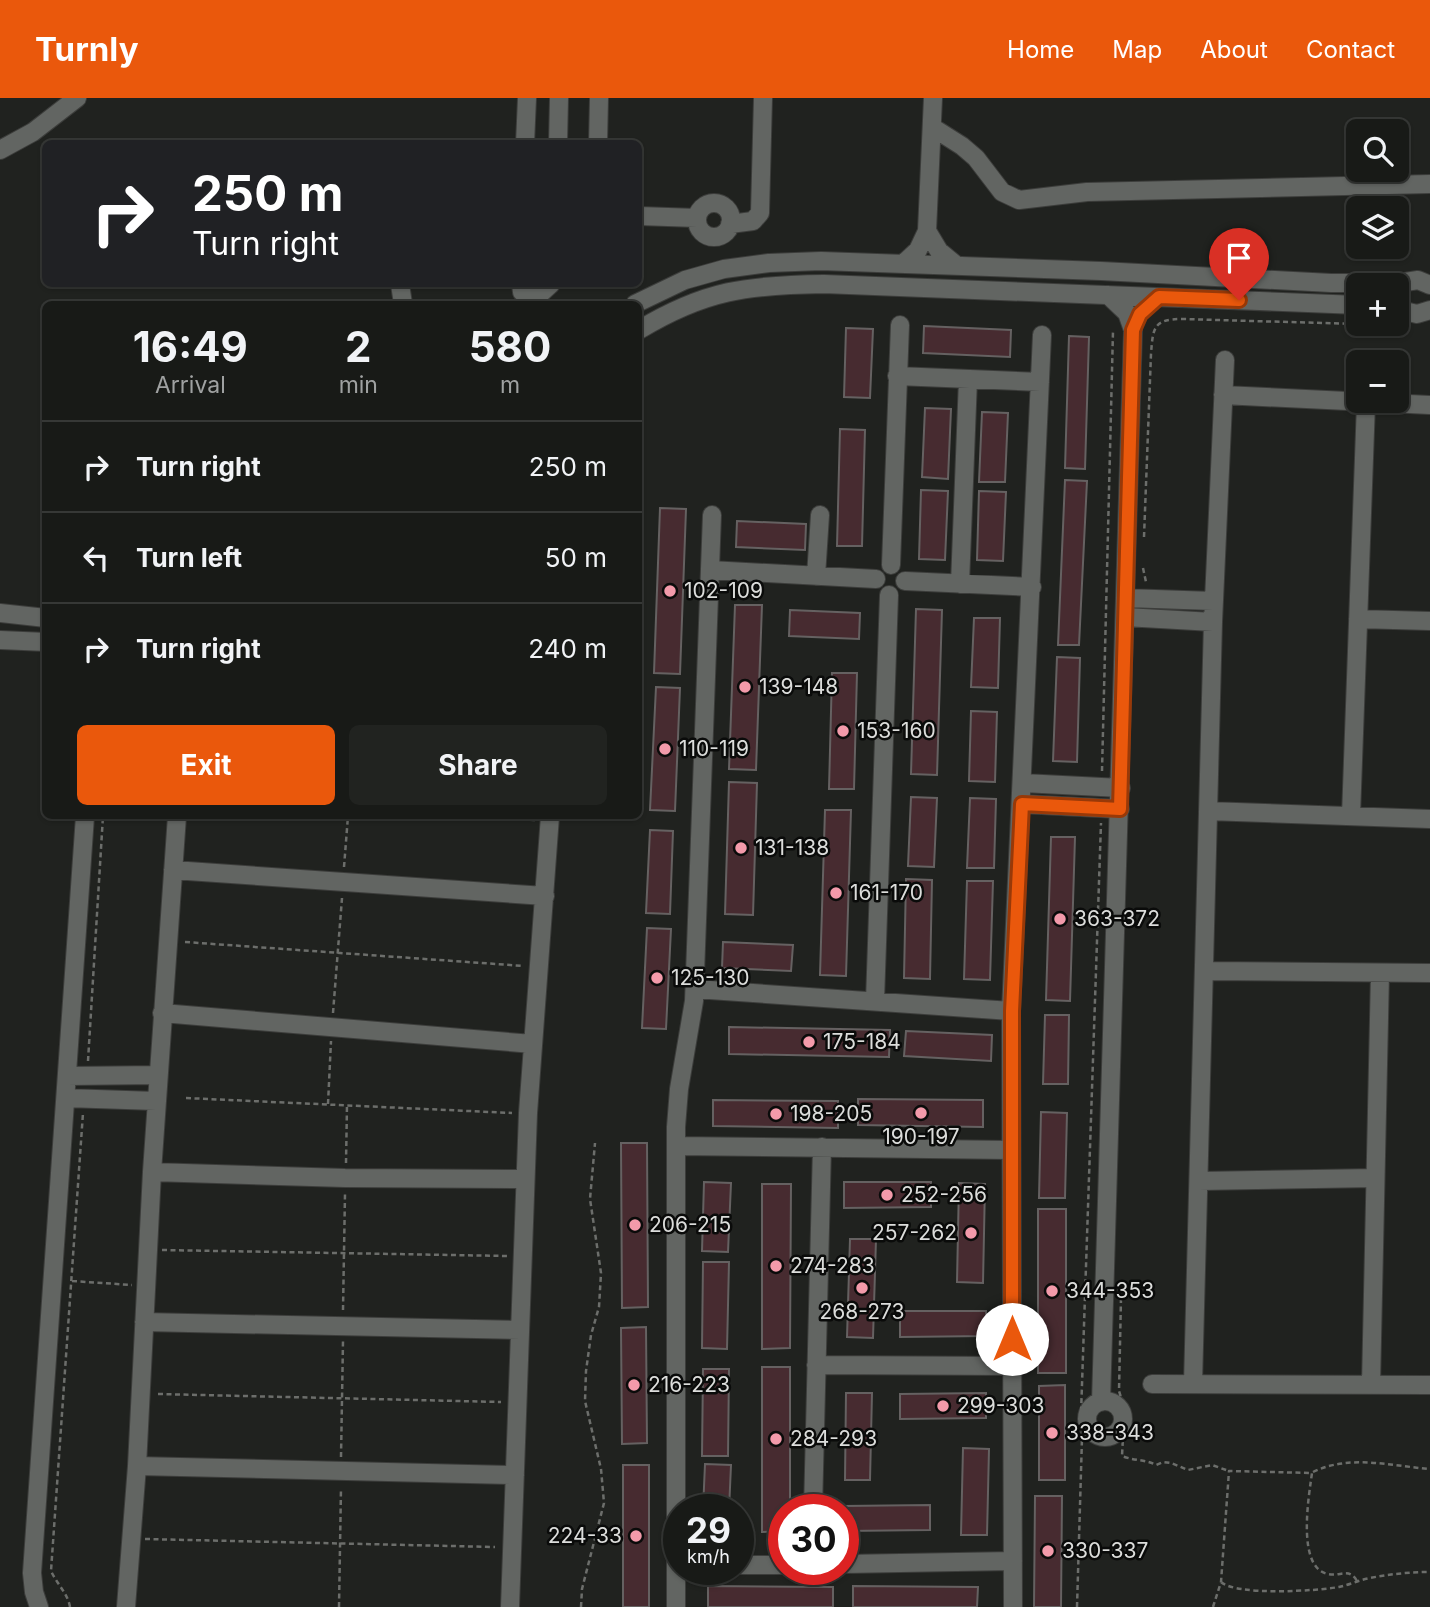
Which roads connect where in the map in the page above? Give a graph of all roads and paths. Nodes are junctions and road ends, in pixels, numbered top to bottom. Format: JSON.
{"nodes":[{"id":1,"x":77,"y":98,"type":"edge"},
{"id":2,"x":527,"y":98,"type":"edge"},
{"id":3,"x":559,"y":98,"type":"edge"},
{"id":4,"x":599,"y":98,"type":"edge"},
{"id":5,"x":763,"y":98,"type":"edge"},
{"id":6,"x":933,"y":98,"type":"edge"},
{"id":7,"x":932,"y":127,"type":"junction"},
{"id":8,"x":526,"y":140,"type":"edge"},
{"id":9,"x":558,"y":140,"type":"edge"},
{"id":10,"x":598,"y":140,"type":"edge"},
{"id":11,"x":0,"y":150,"type":"edge"},
{"id":12,"x":1430,"y":184,"type":"edge"},
{"id":13,"x":642,"y":216,"type":"edge"},
{"id":14,"x":697,"y":219,"type":"junction"},
{"id":15,"x":730,"y":224,"type":"junction"},
{"id":16,"x":927,"y":232,"type":"junction"},
{"id":17,"x":903,"y":264,"type":"junction"},
{"id":18,"x":956,"y":265,"type":"junction"},
{"id":19,"x":1430,"y":285,"type":"edge"},
{"id":20,"x":521,"y":287,"type":"edge"},
{"id":21,"x":548,"y":287,"type":"edge"},
{"id":22,"x":1108,"y":295,"type":"junction"},
{"id":23,"x":1159,"y":297,"type":"junction"},
{"id":24,"x":641,"y":301,"type":"edge"},
{"id":25,"x":1346,"y":305,"type":"edge"},
{"id":26,"x":1430,"y":310,"type":"edge"},
{"id":27,"x":1409,"y":315,"type":"edge"},
{"id":28,"x":1346,"y":317,"type":"edge"},
{"id":29,"x":900,"y":325,"type":"dead end"},
{"id":30,"x":642,"y":328,"type":"edge"},
{"id":31,"x":1133,"y":330,"type":"junction"},
{"id":32,"x":1113,"y":331,"type":"dead end"},
{"id":33,"x":1042,"y":335,"type":"dead end"},
{"id":34,"x":1225,"y":360,"type":"dead end"},
{"id":35,"x":897,"y":376,"type":"junction"},
{"id":36,"x":968,"y":379,"type":"junction"},
{"id":37,"x":1040,"y":382,"type":"junction"},
{"id":38,"x":1223,"y":395,"type":"junction"},
{"id":39,"x":1346,"y":402,"type":"edge"},
{"id":40,"x":1409,"y":404,"type":"edge"},
{"id":41,"x":1430,"y":405,"type":"edge"},
{"id":42,"x":1366,"y":413,"type":"edge"},
{"id":43,"x":712,"y":515,"type":"dead end"},
{"id":44,"x":820,"y":515,"type":"dead end"},
{"id":45,"x":1144,"y":539,"type":"dead end"},
{"id":46,"x":1143,"y":564,"type":"dead end"},
{"id":47,"x":891,"y":565,"type":"junction"},
{"id":48,"x":710,"y":570,"type":"junction"},
{"id":49,"x":816,"y":576,"type":"junction"},
{"id":50,"x":876,"y":579,"type":"junction"},
{"id":51,"x":905,"y":581,"type":"junction"},
{"id":52,"x":960,"y":584,"type":"junction"},
{"id":53,"x":1032,"y":587,"type":"junction"},
{"id":54,"x":889,"y":595,"type":"junction"},
{"id":55,"x":1126,"y":598,"type":"junction"},
{"id":56,"x":1154,"y":599,"type":"junction"},
{"id":57,"x":1213,"y":601,"type":"junction"},
{"id":58,"x":0,"y":613,"type":"edge"},
{"id":59,"x":1125,"y":617,"type":"junction"},
{"id":60,"x":42,"y":618,"type":"edge"},
{"id":61,"x":1358,"y":619,"type":"junction"},
{"id":62,"x":1430,"y":621,"type":"edge"},
{"id":63,"x":1213,"y":622,"type":"junction"},
{"id":64,"x":0,"y":640,"type":"edge"},
{"id":65,"x":42,"y":642,"type":"edge"},
{"id":66,"x":1023,"y":783,"type":"junction"},
{"id":67,"x":1102,"y":787,"type":"junction"},
{"id":68,"x":1121,"y":788,"type":"junction"},
{"id":69,"x":1022,"y":804,"type":"junction"},
{"id":70,"x":1101,"y":808,"type":"junction"},
{"id":71,"x":1120,"y":809,"type":"junction"},
{"id":72,"x":1208,"y":811,"type":"junction"},
{"id":73,"x":1351,"y":816,"type":"junction"},
{"id":74,"x":85,"y":819,"type":"edge"},
{"id":75,"x":103,"y":819,"type":"edge"},
{"id":76,"x":177,"y":819,"type":"edge"},
{"id":77,"x":348,"y":819,"type":"edge"},
{"id":78,"x":550,"y":819,"type":"edge"},
{"id":79,"x":1430,"y":819,"type":"edge"},
{"id":80,"x":173,"y":870,"type":"junction"},
{"id":81,"x":343,"y":882,"type":"junction"},
{"id":82,"x":545,"y":896,"type":"junction"},
{"id":83,"x":167,"y":941,"type":"junction"},
{"id":84,"x":338,"y":953,"type":"junction"},
{"id":85,"x":540,"y":967,"type":"junction"},
{"id":86,"x":1204,"y":971,"type":"junction"},
{"id":87,"x":1380,"y":973,"type":"junction"},
{"id":88,"x":1430,"y":974,"type":"edge"},
{"id":89,"x":695,"y":989,"type":"junction"},
{"id":90,"x":874,"y":1001,"type":"junction"},
{"id":91,"x":1012,"y":1011,"type":"junction"},
{"id":92,"x":162,"y":1013,"type":"junction"},
{"id":93,"x":332,"y":1027,"type":"junction"},
{"id":94,"x":533,"y":1044,"type":"junction"},
{"id":95,"x":87,"y":1075,"type":"junction"},
{"id":96,"x":158,"y":1075,"type":"junction"},
{"id":97,"x":67,"y":1076,"type":"junction"},
{"id":98,"x":66,"y":1098,"type":"junction"},
{"id":99,"x":187,"y":1098,"type":"dead end"},
{"id":100,"x":84,"y":1100,"type":"junction"},
{"id":101,"x":156,"y":1101,"type":"junction"},
{"id":102,"x":328,"y":1104,"type":"junction"},
{"id":103,"x":347,"y":1105,"type":"junction"},
{"id":104,"x":528,"y":1113,"type":"junction"},
{"id":105,"x":595,"y":1143,"type":"dead end"},
{"id":106,"x":676,"y":1146,"type":"junction"},
{"id":107,"x":822,"y":1147,"type":"junction"},
{"id":108,"x":1011,"y":1150,"type":"junction"},
{"id":109,"x":152,"y":1172,"type":"junction"},
{"id":110,"x":345,"y":1178,"type":"junction"},
{"id":111,"x":1375,"y":1178,"type":"junction"},
{"id":112,"x":525,"y":1179,"type":"junction"},
{"id":113,"x":1199,"y":1181,"type":"junction"},
{"id":114,"x":148,"y":1250,"type":"junction"},
{"id":115,"x":344,"y":1253,"type":"junction"},
{"id":116,"x":522,"y":1256,"type":"junction"},
{"id":117,"x":72,"y":1281,"type":"junction"},
{"id":118,"x":146,"y":1286,"type":"junction"},
{"id":119,"x":1122,"y":1295,"type":"dead end"},
{"id":120,"x":144,"y":1322,"type":"junction"},
{"id":121,"x":343,"y":1326,"type":"junction"},
{"id":122,"x":520,"y":1330,"type":"junction"},
{"id":123,"x":816,"y":1365,"type":"junction"},
{"id":124,"x":1012,"y":1366,"type":"junction"},
{"id":125,"x":1152,"y":1384,"type":"dead end"},
{"id":126,"x":1194,"y":1384,"type":"junction"},
{"id":127,"x":1371,"y":1385,"type":"junction"},
{"id":128,"x":1430,"y":1385,"type":"edge"},
{"id":129,"x":140,"y":1394,"type":"junction"},
{"id":130,"x":342,"y":1399,"type":"junction"},
{"id":131,"x":1101,"y":1402,"type":"dead end"},
{"id":132,"x":517,"y":1403,"type":"junction"},
{"id":133,"x":137,"y":1466,"type":"junction"},
{"id":134,"x":1430,"y":1469,"type":"edge"},
{"id":135,"x":341,"y":1471,"type":"junction"},
{"id":136,"x":1229,"y":1471,"type":"junction"},
{"id":137,"x":1312,"y":1472,"type":"junction"},
{"id":138,"x":515,"y":1475,"type":"junction"},
{"id":139,"x":678,"y":1494,"type":"edge"},
{"id":140,"x":813,"y":1494,"type":"edge"},
{"id":141,"x":131,"y":1539,"type":"junction"},
{"id":142,"x":340,"y":1544,"type":"junction"},
{"id":143,"x":512,"y":1548,"type":"junction"},
{"id":144,"x":1013,"y":1561,"type":"junction"},
{"id":145,"x":859,"y":1564,"type":"edge"},
{"id":146,"x":1430,"y":1573,"type":"edge"},
{"id":147,"x":1357,"y":1581,"type":"junction"},
{"id":148,"x":1221,"y":1582,"type":"junction"},
{"id":149,"x":678,"y":1585,"type":"edge"},
{"id":150,"x":39,"y":1607,"type":"edge"},
{"id":151,"x":70,"y":1607,"type":"edge"},
{"id":152,"x":126,"y":1607,"type":"edge"},
{"id":153,"x":339,"y":1607,"type":"edge"},
{"id":154,"x":510,"y":1607,"type":"edge"},
{"id":155,"x":580,"y":1607,"type":"edge"},
{"id":156,"x":677,"y":1607,"type":"edge"},
{"id":157,"x":1013,"y":1607,"type":"edge"},
{"id":158,"x":1077,"y":1607,"type":"edge"},
{"id":159,"x":1213,"y":1607,"type":"edge"}],
"edges":[{"from":1,"to":11,"type":"street"},
{"from":2,"to":8,"type":"street"},
{"from":3,"to":9,"type":"street"},
{"from":4,"to":10,"type":"street"},
{"from":5,"to":15,"type":"street"},
{"from":6,"to":7,"type":"street"},
{"from":7,"to":12,"type":"street"},
{"from":7,"to":16,"type":"street"},
{"from":13,"to":14,"type":"street"},
{"from":14,"to":15,"type":"street"},
{"from":14,"to":15,"type":"street"},
{"from":16,"to":17,"type":"street"},
{"from":16,"to":18,"type":"street"},
{"from":17,"to":18,"type":"street"},
{"from":17,"to":24,"type":"street"},
{"from":18,"to":19,"type":"street"},
{"from":20,"to":21,"type":"street"},
{"from":22,"to":23,"type":"street"},
{"from":22,"to":30,"type":"street"},
{"from":22,"to":31,"type":"street"},
{"from":23,"to":25,"type":"street"},
{"from":23,"to":31,"type":"street"},
{"from":26,"to":27,"type":"street"},
{"from":28,"to":45,"type":"path"},
{"from":29,"to":35,"type":"street"},
{"from":31,"to":55,"type":"street"},
{"from":32,"to":67,"type":"path"},
{"from":33,"to":37,"type":"street"},
{"from":34,"to":38,"type":"street"},
{"from":35,"to":36,"type":"street"},
{"from":35,"to":47,"type":"street"},
{"from":36,"to":37,"type":"street"},
{"from":36,"to":52,"type":"street"},
{"from":37,"to":53,"type":"street"},
{"from":38,"to":39,"type":"street"},
{"from":38,"to":57,"type":"street"},
{"from":40,"to":41,"type":"street"},
{"from":42,"to":61,"type":"street"},
{"from":43,"to":48,"type":"street"},
{"from":44,"to":49,"type":"street"},
{"from":46,"to":56,"type":"path"},
{"from":47,"to":50,"type":"street"},
{"from":47,"to":51,"type":"street"},
{"from":48,"to":49,"type":"street"},
{"from":48,"to":89,"type":"street"},
{"from":49,"to":50,"type":"street"},
{"from":50,"to":54,"type":"street"},
{"from":51,"to":52,"type":"street"},
{"from":51,"to":54,"type":"street"},
{"from":52,"to":53,"type":"street"},
{"from":53,"to":66,"type":"street"},
{"from":54,"to":90,"type":"street"},
{"from":55,"to":56,"type":"street"},
{"from":55,"to":59,"type":"street"},
{"from":56,"to":57,"type":"street"},
{"from":57,"to":63,"type":"street"},
{"from":58,"to":60,"type":"street"},
{"from":59,"to":63,"type":"street"},
{"from":59,"to":68,"type":"street"},
{"from":61,"to":62,"type":"street"},
{"from":61,"to":73,"type":"street"},
{"from":63,"to":72,"type":"street"},
{"from":64,"to":65,"type":"street"},
{"from":66,"to":67,"type":"street"},
{"from":66,"to":69,"type":"street"},
{"from":67,"to":68,"type":"street"},
{"from":68,"to":71,"type":"street"},
{"from":69,"to":70,"type":"street"},
{"from":69,"to":91,"type":"street"},
{"from":70,"to":71,"type":"street"},
{"from":70,"to":158,"type":"path"},
{"from":71,"to":131,"type":"street"},
{"from":72,"to":73,"type":"street"},
{"from":72,"to":86,"type":"street"},
{"from":73,"to":79,"type":"street"},
{"from":74,"to":97,"type":"street"},
{"from":75,"to":95,"type":"path"},
{"from":76,"to":80,"type":"street"},
{"from":77,"to":81,"type":"path"},
{"from":78,"to":82,"type":"street"},
{"from":80,"to":81,"type":"street"},
{"from":80,"to":83,"type":"street"},
{"from":81,"to":82,"type":"street"},
{"from":81,"to":84,"type":"path"},
{"from":82,"to":85,"type":"street"},
{"from":83,"to":84,"type":"path"},
{"from":83,"to":92,"type":"street"},
{"from":84,"to":85,"type":"path"},
{"from":84,"to":93,"type":"path"},
{"from":85,"to":94,"type":"street"},
{"from":86,"to":87,"type":"street"},
{"from":86,"to":113,"type":"street"},
{"from":87,"to":88,"type":"street"},
{"from":87,"to":111,"type":"street"},
{"from":89,"to":90,"type":"street"},
{"from":89,"to":106,"type":"street"},
{"from":90,"to":91,"type":"street"},
{"from":91,"to":108,"type":"street"},
{"from":92,"to":93,"type":"street"},
{"from":92,"to":96,"type":"street"},
{"from":93,"to":94,"type":"street"},
{"from":93,"to":102,"type":"path"},
{"from":94,"to":104,"type":"street"},
{"from":95,"to":96,"type":"street"},
{"from":95,"to":97,"type":"street"},
{"from":96,"to":101,"type":"street"},
{"from":97,"to":98,"type":"street"},
{"from":98,"to":100,"type":"street"},
{"from":98,"to":150,"type":"street"},
{"from":99,"to":102,"type":"path"},
{"from":100,"to":101,"type":"street"},
{"from":100,"to":117,"type":"path"},
{"from":101,"to":109,"type":"street"},
{"from":102,"to":103,"type":"path"},
{"from":103,"to":104,"type":"path"},
{"from":103,"to":110,"type":"path"},
{"from":104,"to":112,"type":"street"},
{"from":105,"to":155,"type":"path"},
{"from":106,"to":107,"type":"street"},
{"from":106,"to":139,"type":"street"},
{"from":107,"to":108,"type":"street"},
{"from":107,"to":123,"type":"street"},
{"from":108,"to":124,"type":"street"},
{"from":109,"to":110,"type":"street"},
{"from":109,"to":114,"type":"street"},
{"from":110,"to":112,"type":"street"},
{"from":110,"to":115,"type":"path"},
{"from":111,"to":113,"type":"street"},
{"from":111,"to":127,"type":"street"},
{"from":112,"to":116,"type":"street"},
{"from":113,"to":126,"type":"street"},
{"from":114,"to":115,"type":"path"},
{"from":114,"to":118,"type":"street"},
{"from":115,"to":116,"type":"path"},
{"from":115,"to":121,"type":"path"},
{"from":116,"to":122,"type":"street"},
{"from":117,"to":118,"type":"path"},
{"from":117,"to":151,"type":"path"},
{"from":118,"to":120,"type":"street"},
{"from":119,"to":136,"type":"path"},
{"from":120,"to":121,"type":"street"},
{"from":120,"to":129,"type":"street"},
{"from":121,"to":122,"type":"street"},
{"from":121,"to":130,"type":"path"},
{"from":122,"to":132,"type":"street"},
{"from":123,"to":124,"type":"street"},
{"from":123,"to":140,"type":"street"},
{"from":124,"to":144,"type":"street"},
{"from":125,"to":126,"type":"street"},
{"from":126,"to":127,"type":"street"},
{"from":127,"to":128,"type":"street"},
{"from":129,"to":130,"type":"path"},
{"from":129,"to":133,"type":"street"},
{"from":130,"to":132,"type":"path"},
{"from":130,"to":135,"type":"path"},
{"from":132,"to":138,"type":"street"},
{"from":133,"to":135,"type":"street"},
{"from":133,"to":141,"type":"street"},
{"from":134,"to":137,"type":"path"},
{"from":135,"to":138,"type":"street"},
{"from":135,"to":142,"type":"path"},
{"from":136,"to":137,"type":"path"},
{"from":136,"to":148,"type":"path"},
{"from":137,"to":147,"type":"path"},
{"from":138,"to":143,"type":"street"},
{"from":141,"to":142,"type":"path"},
{"from":141,"to":152,"type":"street"},
{"from":142,"to":143,"type":"path"},
{"from":142,"to":153,"type":"path"},
{"from":143,"to":154,"type":"street"},
{"from":144,"to":145,"type":"street"},
{"from":144,"to":157,"type":"street"},
{"from":146,"to":147,"type":"path"},
{"from":147,"to":148,"type":"path"},
{"from":148,"to":159,"type":"path"},
{"from":149,"to":156,"type":"street"}]}
